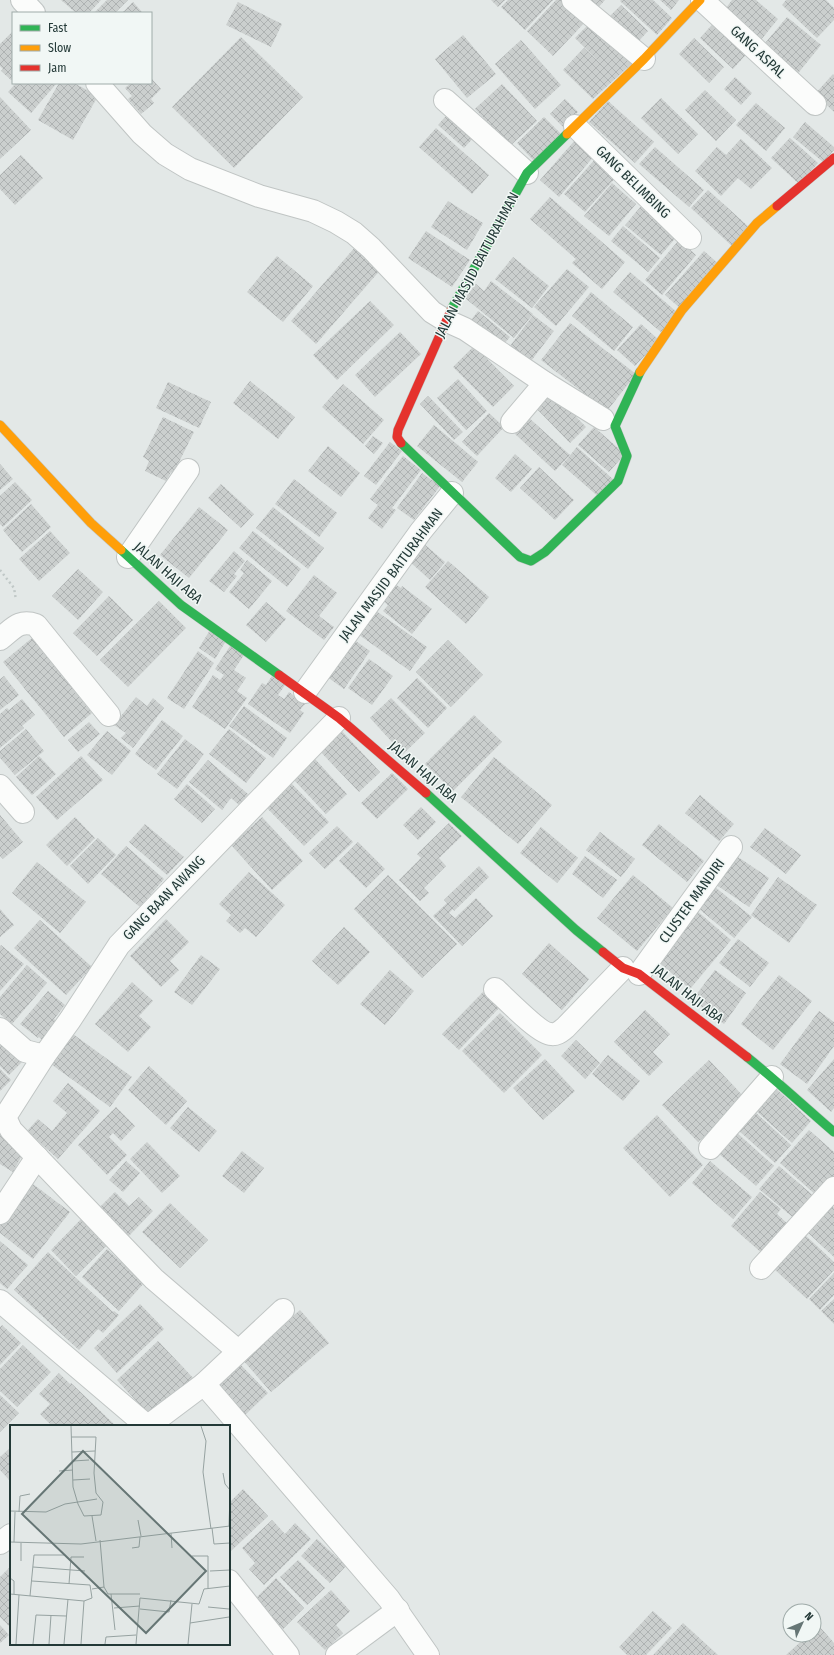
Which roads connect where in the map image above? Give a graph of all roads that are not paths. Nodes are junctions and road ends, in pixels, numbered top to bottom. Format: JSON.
{"nodes":[{"id":1,"x":22,"y":0,"type":"edge"},
{"id":2,"x":573,"y":0,"type":"edge"},
{"id":3,"x":701,"y":0,"type":"edge"},
{"id":4,"x":33,"y":12,"type":"edge"},
{"id":5,"x":644,"y":59,"type":"junction"},
{"id":6,"x":98,"y":84,"type":"edge"},
{"id":7,"x":445,"y":100,"type":"dead end"},
{"id":8,"x":815,"y":104,"type":"dead end"},
{"id":9,"x":576,"y":126,"type":"junction"},
{"id":10,"x":834,"y":158,"type":"edge"},
{"id":11,"x":527,"y":173,"type":"junction"},
{"id":12,"x":690,"y":238,"type":"dead end"},
{"id":13,"x":445,"y":320,"type":"junction"},
{"id":14,"x":545,"y":383,"type":"junction"},
{"id":15,"x":603,"y":419,"type":"dead end"},
{"id":16,"x":512,"y":422,"type":"dead end"},
{"id":17,"x":0,"y":425,"type":"edge"},
{"id":18,"x":188,"y":470,"type":"dead end"},
{"id":19,"x":452,"y":493,"type":"junction"},
{"id":20,"x":128,"y":558,"type":"junction"},
{"id":21,"x":0,"y":639,"type":"edge"},
{"id":22,"x":305,"y":692,"type":"junction"},
{"id":23,"x":109,"y":716,"type":"dead end"},
{"id":24,"x":340,"y":718,"type":"junction"},
{"id":25,"x":0,"y":786,"type":"edge"},
{"id":26,"x":23,"y":812,"type":"dead end"},
{"id":27,"x":731,"y":847,"type":"dead end"},
{"id":28,"x":631,"y":971,"type":"junction"},
{"id":29,"x":495,"y":989,"type":"dead end"},
{"id":30,"x":0,"y":1029,"type":"edge"},
{"id":31,"x":44,"y":1056,"type":"junction"},
{"id":32,"x":772,"y":1077,"type":"junction"},
{"id":33,"x":834,"y":1132,"type":"edge"},
{"id":34,"x":710,"y":1148,"type":"dead end"},
{"id":35,"x":36,"y":1157,"type":"junction"},
{"id":36,"x":834,"y":1188,"type":"edge"},
{"id":37,"x":0,"y":1212,"type":"edge"},
{"id":38,"x":761,"y":1268,"type":"dead end"},
{"id":39,"x":0,"y":1301,"type":"edge"},
{"id":40,"x":283,"y":1310,"type":"dead end"},
{"id":41,"x":238,"y":1351,"type":"junction"},
{"id":42,"x":204,"y":1384,"type":"junction"},
{"id":43,"x":147,"y":1425,"type":"edge"},
{"id":44,"x":149,"y":1425,"type":"edge"},
{"id":45,"x":10,"y":1536,"type":"edge"},
{"id":46,"x":0,"y":1544,"type":"edge"},
{"id":47,"x":230,"y":1582,"type":"edge"},
{"id":48,"x":398,"y":1610,"type":"junction"},
{"id":49,"x":288,"y":1655,"type":"edge"},
{"id":50,"x":337,"y":1655,"type":"edge"},
{"id":51,"x":428,"y":1655,"type":"edge"}],
"edges":[{"from":1,"to":4,"type":"street"},
{"from":2,"to":5,"type":"street"},
{"from":3,"to":5,"type":"street","name":"JALAN MASJID BAITURAHMAN"},
{"from":3,"to":8,"type":"street","name":"GANG ASPAL"},
{"from":5,"to":9,"type":"street","name":"JALAN MASJID BAITURAHMAN"},
{"from":6,"to":13,"type":"street"},
{"from":7,"to":11,"type":"street"},
{"from":9,"to":11,"type":"street","name":"JALAN MASJID BAITURAHMAN"},
{"from":9,"to":12,"type":"street","name":"GANG BELIMBING"},
{"from":10,"to":19,"type":"street"},
{"from":11,"to":13,"type":"street","name":"JALAN MASJID BAITURAHMAN"},
{"from":13,"to":14,"type":"street"},
{"from":13,"to":19,"type":"street","name":"JALAN MASJID BAITURAHMAN"},
{"from":14,"to":15,"type":"street"},
{"from":14,"to":16,"type":"street"},
{"from":17,"to":20,"type":"street","name":"JALAN HAJI ABA"},
{"from":18,"to":20,"type":"street"},
{"from":19,"to":22,"type":"street","name":"JALAN MASJID BAITURAHMAN"},
{"from":20,"to":22,"type":"street","name":"JALAN HAJI ABA"},
{"from":21,"to":23,"type":"street"},
{"from":22,"to":24,"type":"street","name":"JALAN HAJI ABA"},
{"from":24,"to":28,"type":"street","name":"JALAN HAJI ABA"},
{"from":24,"to":31,"type":"street","name":"GANG BAAN AWANG"},
{"from":25,"to":26,"type":"street"},
{"from":27,"to":28,"type":"street","name":"CLUSTER MANDIRI"},
{"from":28,"to":29,"type":"street","name":"CLUSTER MANDIRI"},
{"from":28,"to":32,"type":"street","name":"JALAN HAJI ABA"},
{"from":30,"to":31,"type":"street"},
{"from":31,"to":35,"type":"street","name":"GANG BAAN AWANG"},
{"from":32,"to":33,"type":"street","name":"JALAN HAJI ABA"},
{"from":32,"to":34,"type":"street"},
{"from":35,"to":37,"type":"street"},
{"from":35,"to":41,"type":"street"},
{"from":36,"to":38,"type":"street"},
{"from":39,"to":43,"type":"street"},
{"from":40,"to":41,"type":"street"},
{"from":41,"to":42,"type":"street"},
{"from":42,"to":44,"type":"street"},
{"from":42,"to":48,"type":"street"},
{"from":45,"to":46,"type":"street"},
{"from":47,"to":49,"type":"street"},
{"from":48,"to":50,"type":"street"},
{"from":48,"to":51,"type":"street"}]}
